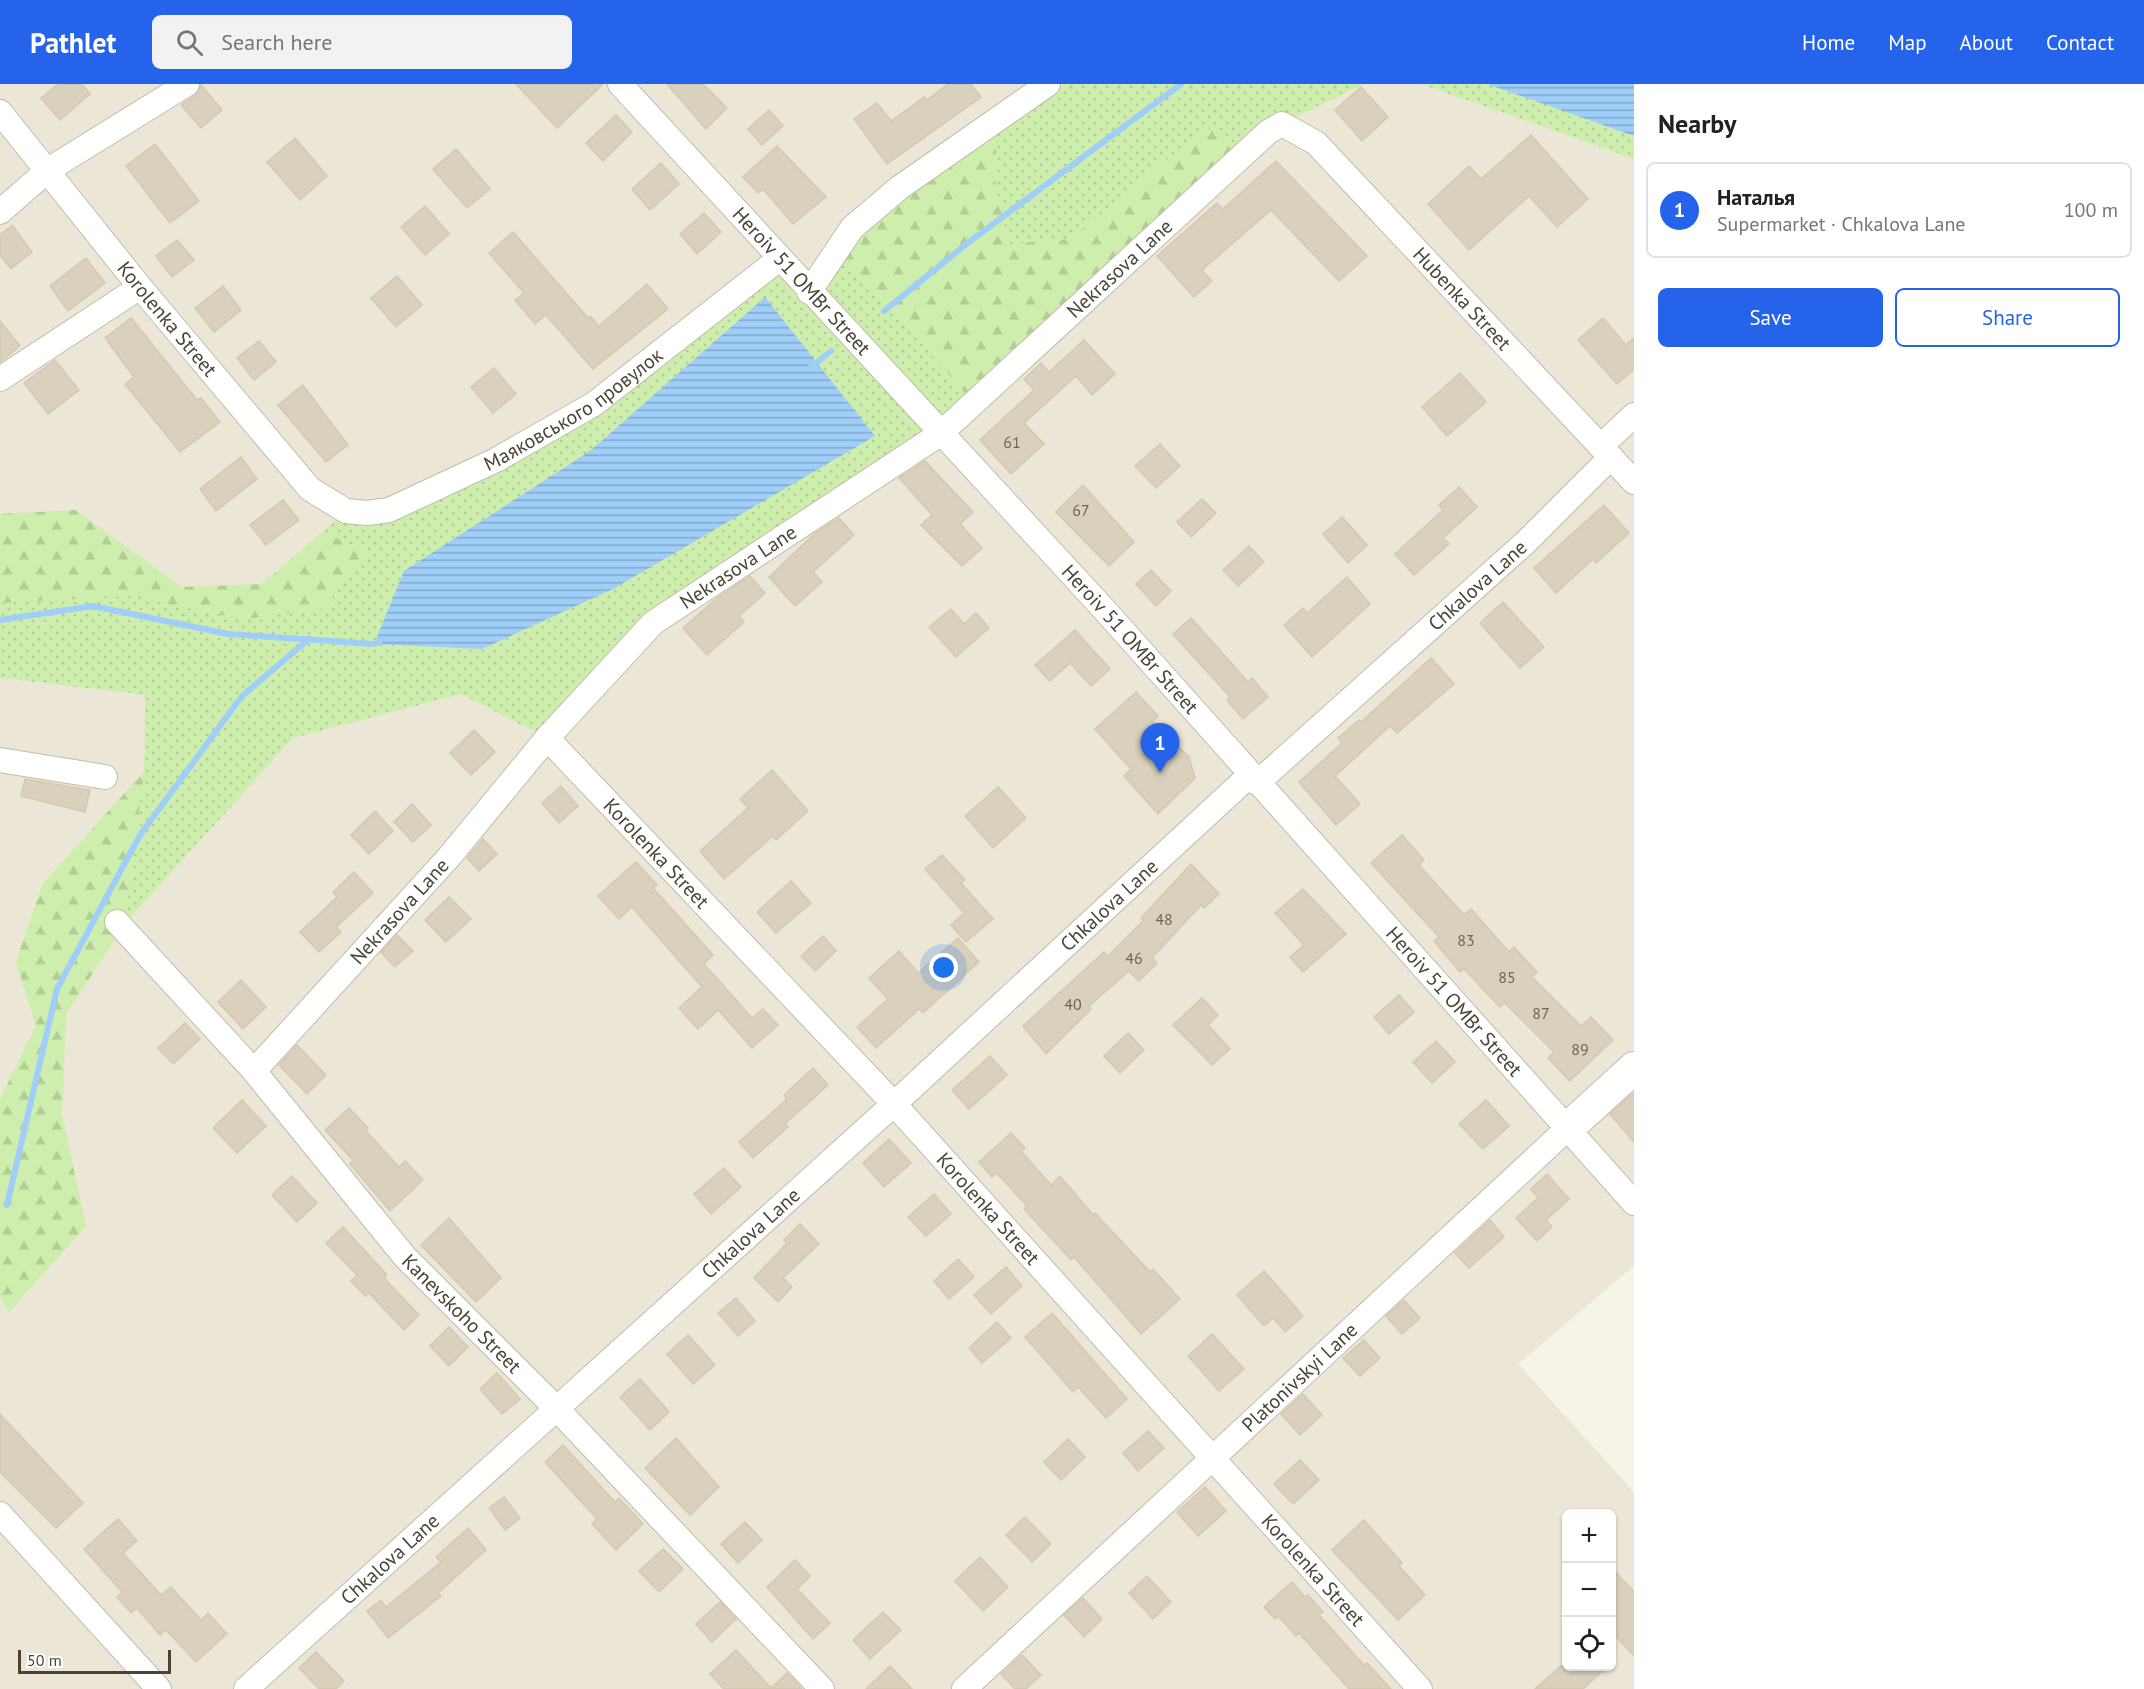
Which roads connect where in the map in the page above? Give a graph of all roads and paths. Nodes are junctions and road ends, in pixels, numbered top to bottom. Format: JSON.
{"nodes":[{"id":1,"x":187,"y":84,"type":"edge"},
{"id":2,"x":620,"y":84,"type":"edge"},
{"id":3,"x":1048,"y":84,"type":"edge"},
{"id":4,"x":0,"y":112,"type":"edge"},
{"id":5,"x":1282,"y":124,"type":"joint"},
{"id":6,"x":48,"y":170,"type":"junction"},
{"id":7,"x":0,"y":212,"type":"edge"},
{"id":8,"x":779,"y":259,"type":"junction"},
{"id":9,"x":140,"y":287,"type":"junction"},
{"id":10,"x":809,"y":292,"type":"junction"},
{"id":11,"x":0,"y":379,"type":"edge"},
{"id":12,"x":1634,"y":415,"type":"edge"},
{"id":13,"x":940,"y":434,"type":"junction"},
{"id":14,"x":1606,"y":451,"type":"junction"},
{"id":15,"x":1634,"y":482,"type":"edge"},
{"id":16,"x":346,"y":511,"type":"joint"},
{"id":17,"x":547,"y":738,"type":"junction"},
{"id":18,"x":0,"y":760,"type":"edge"},
{"id":19,"x":105,"y":777,"type":"dead end"},
{"id":20,"x":1253,"y":779,"type":"junction"},
{"id":21,"x":117,"y":922,"type":"dead end"},
{"id":22,"x":1634,"y":1068,"type":"edge"},
{"id":23,"x":254,"y":1071,"type":"junction"},
{"id":24,"x":894,"y":1104,"type":"junction"},
{"id":25,"x":1568,"y":1128,"type":"junction"},
{"id":26,"x":1634,"y":1203,"type":"edge"},
{"id":27,"x":556,"y":1408,"type":"junction"},
{"id":28,"x":1212,"y":1460,"type":"junction"},
{"id":29,"x":0,"y":1514,"type":"edge"},
{"id":30,"x":159,"y":1689,"type":"edge"},
{"id":31,"x":246,"y":1689,"type":"edge"},
{"id":32,"x":822,"y":1689,"type":"edge"},
{"id":33,"x":964,"y":1689,"type":"edge"},
{"id":34,"x":1420,"y":1689,"type":"edge"}],
"edges":[{"from":1,"to":6,"type":"street"},
{"from":2,"to":8,"type":"street","name":"Heroiv 51 OMBr Street"},
{"from":3,"to":10,"type":"street"},
{"from":4,"to":6,"type":"street","name":"Korolenka Street"},
{"from":5,"to":13,"type":"street","name":"Nekrasova Lane"},
{"from":5,"to":14,"type":"street","name":"Hubenka Street"},
{"from":6,"to":7,"type":"street"},
{"from":6,"to":9,"type":"street","name":"Korolenka Street"},
{"from":8,"to":10,"type":"street","name":"Heroiv 51 OMBr Street"},
{"from":8,"to":16,"type":"street","name":"Маяковського провулок"},
{"from":9,"to":11,"type":"street"},
{"from":9,"to":16,"type":"street","name":"Korolenka Street"},
{"from":10,"to":13,"type":"street","name":"Heroiv 51 OMBr Street"},
{"from":12,"to":14,"type":"street","name":"Chkalova Lane"},
{"from":13,"to":17,"type":"street","name":"Nekrasova Lane"},
{"from":13,"to":20,"type":"street","name":"Heroiv 51 OMBr Street"},
{"from":14,"to":15,"type":"street","name":"Hubenka Street"},
{"from":14,"to":20,"type":"street","name":"Chkalova Lane"},
{"from":17,"to":23,"type":"street","name":"Nekrasova Lane"},
{"from":17,"to":24,"type":"street","name":"Korolenka Street"},
{"from":18,"to":19,"type":"street"},
{"from":20,"to":24,"type":"street","name":"Chkalova Lane"},
{"from":20,"to":25,"type":"street","name":"Heroiv 51 OMBr Street"},
{"from":21,"to":23,"type":"street","name":"Kanevskoho Street"},
{"from":22,"to":25,"type":"street","name":"Platonivskyi Lane"},
{"from":23,"to":27,"type":"street","name":"Kanevskoho Street"},
{"from":24,"to":27,"type":"street","name":"Chkalova Lane"},
{"from":24,"to":28,"type":"street","name":"Korolenka Street"},
{"from":25,"to":26,"type":"street","name":"Heroiv 51 OMBr Street"},
{"from":25,"to":28,"type":"street","name":"Platonivskyi Lane"},
{"from":27,"to":31,"type":"street","name":"Chkalova Lane"},
{"from":27,"to":32,"type":"street","name":"Kanevskoho Street"},
{"from":28,"to":33,"type":"street","name":"Platonivskyi Lane"},
{"from":28,"to":34,"type":"street","name":"Korolenka Street"},
{"from":29,"to":30,"type":"street"}]}
